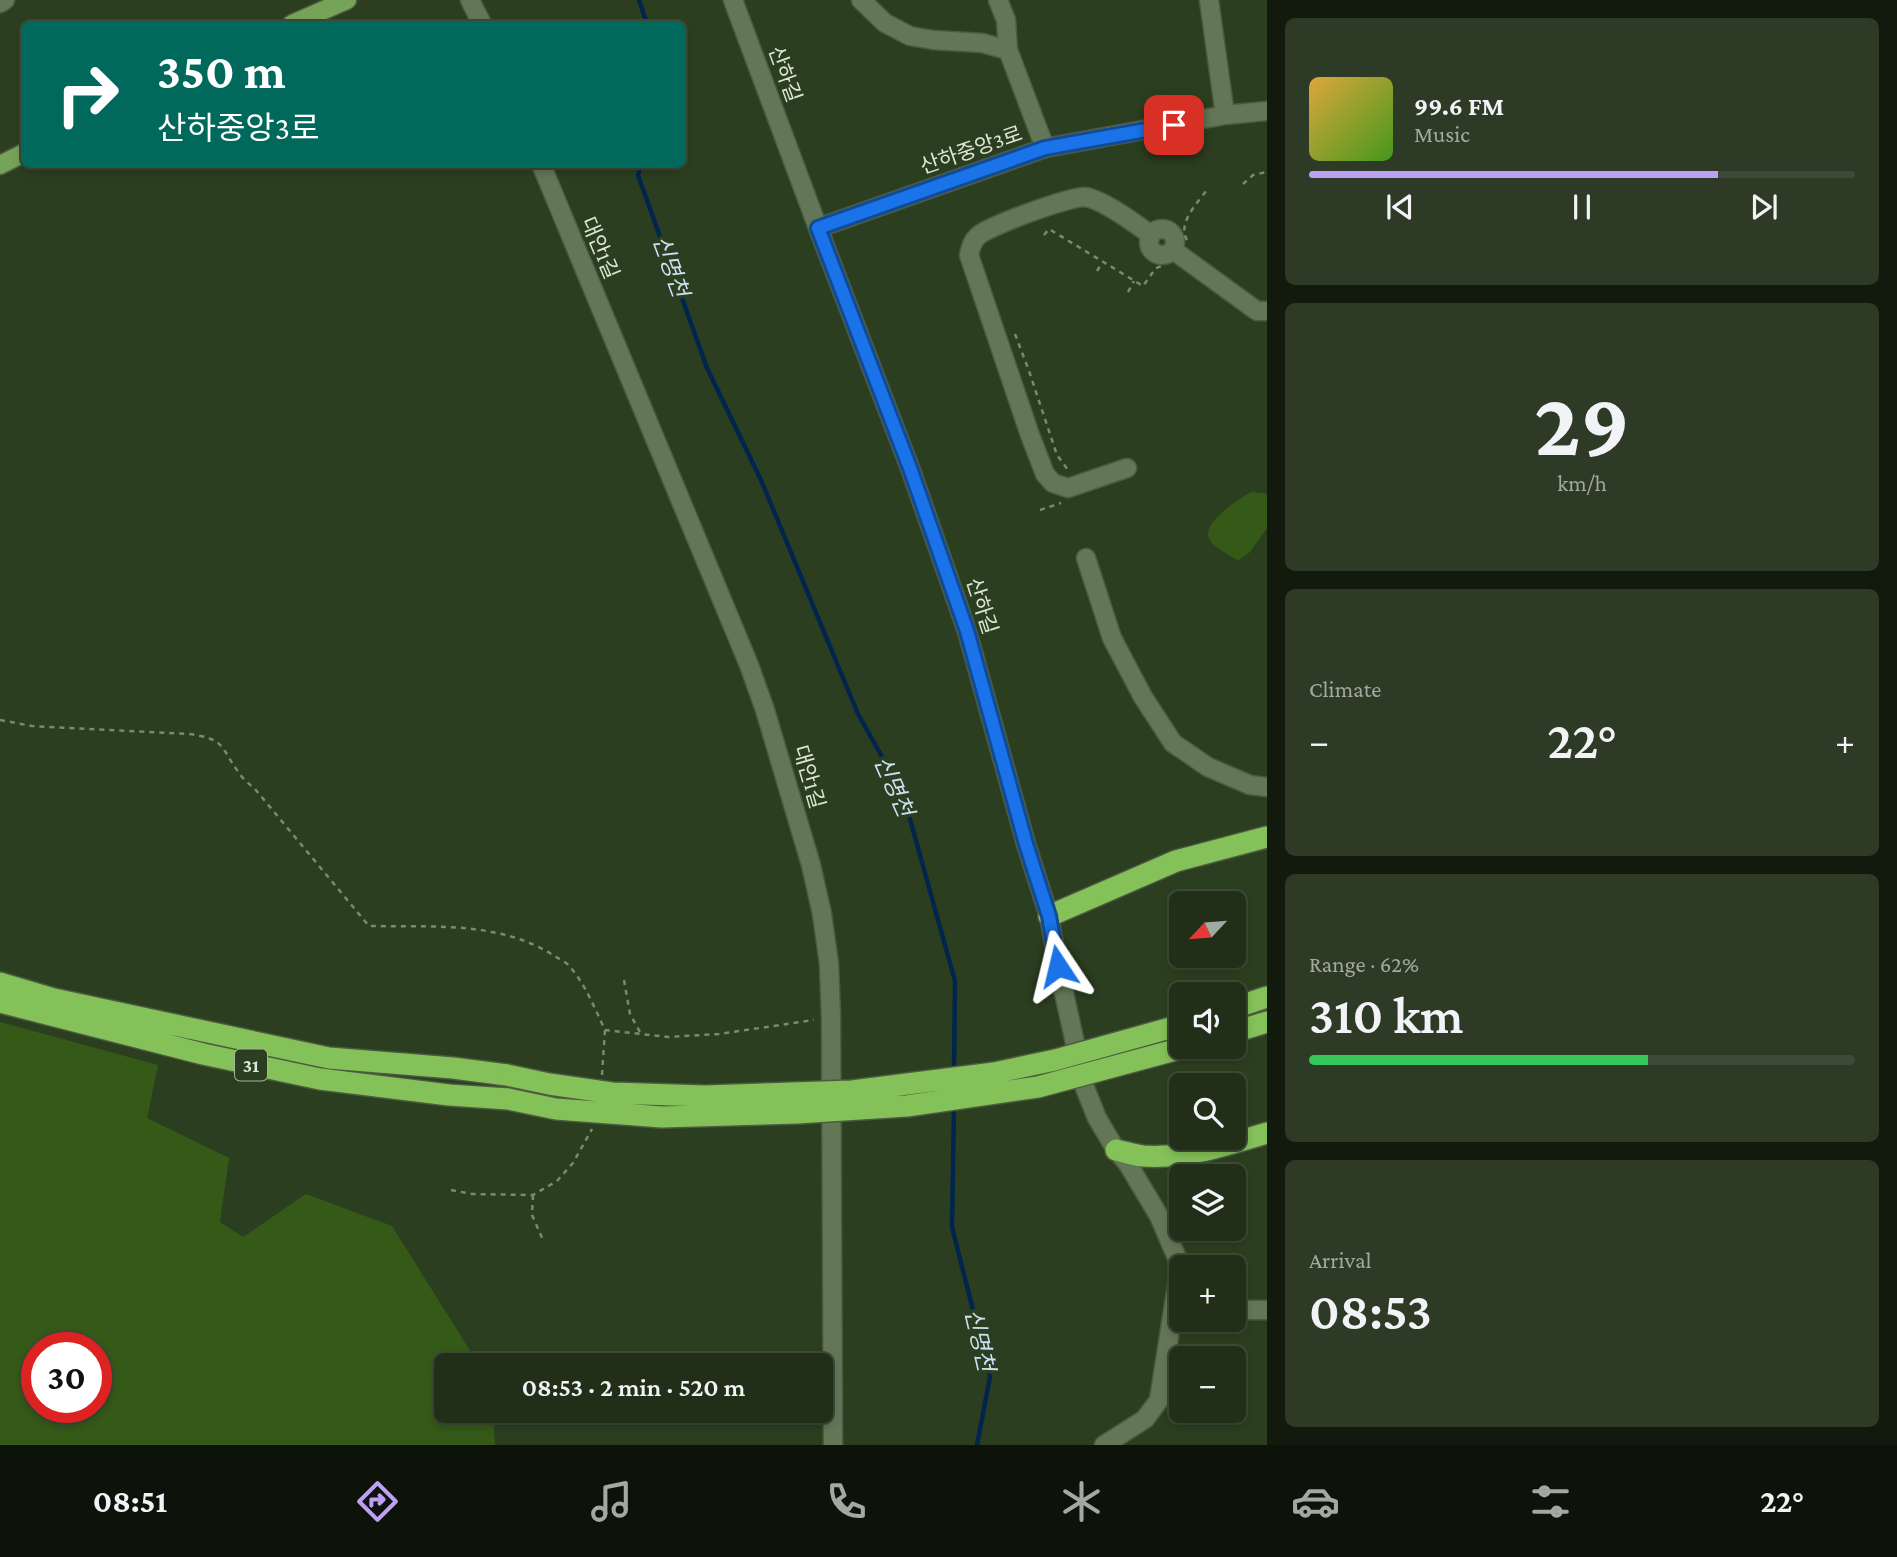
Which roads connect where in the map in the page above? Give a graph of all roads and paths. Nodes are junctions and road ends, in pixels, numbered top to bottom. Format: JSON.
{"nodes":[{"id":1,"x":5,"y":0,"type":"edge"},
{"id":2,"x":347,"y":0,"type":"edge"},
{"id":3,"x":470,"y":0,"type":"edge"},
{"id":4,"x":733,"y":0,"type":"edge"},
{"id":5,"x":861,"y":0,"type":"edge"},
{"id":6,"x":998,"y":0,"type":"edge"},
{"id":7,"x":1209,"y":0,"type":"edge"},
{"id":8,"x":0,"y":3,"type":"edge"},
{"id":9,"x":299,"y":21,"type":"edge"},
{"id":10,"x":480,"y":21,"type":"edge"},
{"id":11,"x":1008,"y":50,"type":"junction"},
{"id":12,"x":1267,"y":111,"type":"edge"},
{"id":13,"x":1225,"y":115,"type":"junction"},
{"id":14,"x":1045,"y":148,"type":"junction"},
{"id":15,"x":21,"y":154,"type":"edge"},
{"id":16,"x":0,"y":165,"type":"edge"},
{"id":17,"x":543,"y":168,"type":"edge"},
{"id":18,"x":1267,"y":172,"type":"edge"},
{"id":19,"x":1243,"y":184,"type":"dead end"},
{"id":20,"x":1207,"y":190,"type":"dead end"},
{"id":21,"x":818,"y":228,"type":"junction"},
{"id":22,"x":1044,"y":235,"type":"dead end"},
{"id":23,"x":1190,"y":244,"type":"dead end"},
{"id":24,"x":1170,"y":257,"type":"junction"},
{"id":25,"x":1102,"y":263,"type":"junction"},
{"id":26,"x":1097,"y":271,"type":"dead end"},
{"id":27,"x":1134,"y":281,"type":"junction"},
{"id":28,"x":1128,"y":292,"type":"dead end"},
{"id":29,"x":1267,"y":311,"type":"edge"},
{"id":30,"x":1014,"y":334,"type":"dead end"},
{"id":31,"x":1127,"y":468,"type":"dead end"},
{"id":32,"x":1072,"y":475,"type":"dead end"},
{"id":33,"x":1086,"y":558,"type":"dead end"},
{"id":34,"x":0,"y":720,"type":"edge"},
{"id":35,"x":1267,"y":787,"type":"edge"},
{"id":36,"x":1267,"y":837,"type":"edge"},
{"id":37,"x":1049,"y":916,"type":"junction"},
{"id":38,"x":624,"y":980,"type":"dead end"},
{"id":39,"x":0,"y":983,"type":"edge"},
{"id":40,"x":1267,"y":997,"type":"edge"},
{"id":41,"x":0,"y":1002,"type":"edge"},
{"id":42,"x":1246,"y":1004,"type":"edge"},
{"id":43,"x":831,"y":1017,"type":"junction"},
{"id":44,"x":1267,"y":1021,"type":"edge"},
{"id":45,"x":1169,"y":1028,"type":"edge"},
{"id":46,"x":1246,"y":1028,"type":"edge"},
{"id":47,"x":605,"y":1030,"type":"junction"},
{"id":48,"x":641,"y":1034,"type":"junction"},
{"id":49,"x":1169,"y":1052,"type":"edge"},
{"id":50,"x":601,"y":1079,"type":"dead end"},
{"id":51,"x":594,"y":1121,"type":"dead end"},
{"id":52,"x":1267,"y":1133,"type":"edge"},
{"id":53,"x":1116,"y":1150,"type":"junction"},
{"id":54,"x":451,"y":1190,"type":"dead end"},
{"id":55,"x":533,"y":1195,"type":"junction"},
{"id":56,"x":543,"y":1240,"type":"dead end"},
{"id":57,"x":1176,"y":1255,"type":"edge"},
{"id":58,"x":1246,"y":1310,"type":"edge"},
{"id":59,"x":1267,"y":1310,"type":"edge"},
{"id":60,"x":1170,"y":1332,"type":"edge"},
{"id":61,"x":833,"y":1445,"type":"edge"},
{"id":62,"x":1104,"y":1445,"type":"edge"}],
"edges":[{"from":1,"to":8,"type":"street"},
{"from":2,"to":9,"type":"main road"},
{"from":3,"to":10,"type":"street"},
{"from":4,"to":21,"type":"street","name":"산하길"},
{"from":5,"to":11,"type":"street"},
{"from":6,"to":11,"type":"street"},
{"from":7,"to":13,"type":"street"},
{"from":11,"to":14,"type":"street"},
{"from":12,"to":13,"type":"street","name":"산하중앙3로"},
{"from":13,"to":14,"type":"street","name":"산하중앙3로"},
{"from":14,"to":21,"type":"street","name":"산하중앙3로"},
{"from":15,"to":16,"type":"main road"},
{"from":17,"to":43,"type":"street","name":"대안1길"},
{"from":18,"to":19,"type":"path"},
{"from":20,"to":23,"type":"path"},
{"from":21,"to":37,"type":"street","name":"산하길"},
{"from":22,"to":25,"type":"path"},
{"from":24,"to":27,"type":"path"},
{"from":24,"to":29,"type":"street"},
{"from":24,"to":31,"type":"street"},
{"from":25,"to":26,"type":"path"},
{"from":25,"to":27,"type":"path"},
{"from":27,"to":28,"type":"path"},
{"from":30,"to":32,"type":"path"},
{"from":33,"to":35,"type":"street"},
{"from":34,"to":47,"type":"path"},
{"from":36,"to":37,"type":"highway"},
{"from":37,"to":53,"type":"street","name":"산하길"},
{"from":38,"to":48,"type":"path"},
{"from":39,"to":45,"type":"highway","bridge":true},
{"from":40,"to":42,"type":"highway"},
{"from":41,"to":49,"type":"highway","number":"31","bridge":true},
{"from":43,"to":48,"type":"path"},
{"from":43,"to":61,"type":"street","name":"대안1길"},
{"from":44,"to":46,"type":"highway"},
{"from":47,"to":48,"type":"path"},
{"from":47,"to":50,"type":"path"},
{"from":51,"to":55,"type":"path"},
{"from":52,"to":53,"type":"highway"},
{"from":53,"to":57,"type":"street","name":"산하길"},
{"from":54,"to":55,"type":"path"},
{"from":55,"to":56,"type":"path"},
{"from":58,"to":59,"type":"street"},
{"from":60,"to":62,"type":"street"}]}
